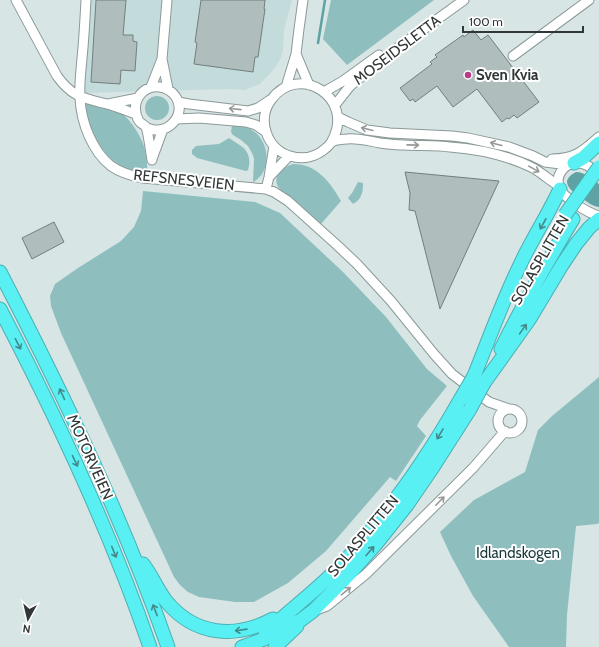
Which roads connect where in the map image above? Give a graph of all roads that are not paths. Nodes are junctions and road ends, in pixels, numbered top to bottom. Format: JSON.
{"nodes":[{"id":1,"x":16,"y":0,"type":"edge"},
{"id":2,"x":86,"y":0,"type":"edge"},
{"id":3,"x":167,"y":0,"type":"edge"},
{"id":4,"x":304,"y":0,"type":"edge"},
{"id":5,"x":454,"y":0,"type":"edge"},
{"id":6,"x":464,"y":0,"type":"edge"},
{"id":7,"x":589,"y":0,"type":"edge"},
{"id":8,"x":296,"y":54,"type":"junction"},
{"id":9,"x":513,"y":56,"type":"dead end"},
{"id":10,"x":162,"y":59,"type":"junction"},
{"id":11,"x":309,"y":85,"type":"junction"},
{"id":12,"x":151,"y":87,"type":"junction"},
{"id":13,"x":286,"y":87,"type":"junction"},
{"id":14,"x":168,"y":89,"type":"junction"},
{"id":15,"x":324,"y":92,"type":"junction"},
{"id":16,"x":79,"y":96,"type":"junction"},
{"id":17,"x":138,"y":98,"type":"junction"},
{"id":18,"x":271,"y":100,"type":"junction"},
{"id":19,"x":178,"y":102,"type":"junction"},
{"id":20,"x":108,"y":104,"type":"junction"},
{"id":21,"x":335,"y":105,"type":"junction"},
{"id":22,"x":136,"y":114,"type":"junction"},
{"id":23,"x":338,"y":117,"type":"junction"},
{"id":24,"x":177,"y":119,"type":"junction"},
{"id":25,"x":146,"y":128,"type":"junction"},
{"id":26,"x":163,"y":129,"type":"junction"},
{"id":27,"x":266,"y":132,"type":"junction"},
{"id":28,"x":599,"y":137,"type":"edge"},
{"id":29,"x":332,"y":142,"type":"junction"},
{"id":30,"x":599,"y":143,"type":"edge"},
{"id":31,"x":274,"y":146,"type":"junction"},
{"id":32,"x":289,"y":156,"type":"junction"},
{"id":33,"x":533,"y":156,"type":"junction"},
{"id":34,"x":571,"y":164,"type":"junction"},
{"id":35,"x":599,"y":167,"type":"edge"},
{"id":36,"x":599,"y":173,"type":"edge"},
{"id":37,"x":269,"y":177,"type":"junction"},
{"id":38,"x":599,"y":182,"type":"edge"},
{"id":39,"x":559,"y":187,"type":"junction"},
{"id":40,"x":266,"y":189,"type":"junction"},
{"id":41,"x":599,"y":216,"type":"edge"},
{"id":42,"x":569,"y":217,"type":"junction"},
{"id":43,"x":599,"y":219,"type":"edge"},
{"id":44,"x":0,"y":272,"type":"edge"},
{"id":45,"x":0,"y":309,"type":"edge"},
{"id":46,"x":479,"y":380,"type":"junction"},
{"id":47,"x":489,"y":402,"type":"junction"},
{"id":48,"x":465,"y":404,"type":"junction"},
{"id":49,"x":509,"y":409,"type":"junction"},
{"id":50,"x":499,"y":419,"type":"junction"},
{"id":51,"x":505,"y":431,"type":"junction"},
{"id":52,"x":129,"y":545,"type":"junction"},
{"id":53,"x":293,"y":608,"type":"junction"},
{"id":54,"x":313,"y":611,"type":"junction"},
{"id":55,"x":301,"y":620,"type":"junction"},
{"id":56,"x":150,"y":647,"type":"edge"},
{"id":57,"x":168,"y":647,"type":"edge"},
{"id":58,"x":241,"y":647,"type":"edge"},
{"id":59,"x":275,"y":647,"type":"edge"}],
"edges":[{"from":1,"to":16,"type":"street"},
{"from":2,"to":16,"type":"street","name":"REFSNESVEIEN"},
{"from":3,"to":10,"type":"street"},
{"from":4,"to":8,"type":"street"},
{"from":5,"to":15,"type":"street","name":"MOSEIDSLETTA"},
{"from":6,"to":21,"type":"street","name":"MOSEIDSLETTA"},
{"from":7,"to":9,"type":"street"},
{"from":8,"to":11,"type":"street"},
{"from":8,"to":13,"type":"street"},
{"from":10,"to":12,"type":"street"},
{"from":10,"to":14,"type":"street"},
{"from":11,"to":13,"type":"street"},
{"from":11,"to":15,"type":"street"},
{"from":12,"to":14,"type":"street"},
{"from":12,"to":17,"type":"street"},
{"from":13,"to":18,"type":"street"},
{"from":14,"to":19,"type":"street"},
{"from":15,"to":21,"type":"street"},
{"from":16,"to":20,"type":"street"},
{"from":16,"to":40,"type":"street","name":"REFSNESVEIEN"},
{"from":17,"to":20,"type":"street"},
{"from":17,"to":22,"type":"street"},
{"from":18,"to":19,"type":"street","one_way":true},
{"from":18,"to":27,"type":"street"},
{"from":19,"to":24,"type":"street"},
{"from":20,"to":22,"type":"street"},
{"from":21,"to":23,"type":"street"},
{"from":22,"to":25,"type":"street"},
{"from":23,"to":29,"type":"street"},
{"from":33,"to":23,"type":"street","one_way":true},
{"from":24,"to":26,"type":"street"},
{"from":24,"to":27,"type":"street"},
{"from":25,"to":26,"type":"street"},
{"from":25,"to":26,"type":"street"},
{"from":27,"to":31,"type":"street"},
{"from":28,"to":33,"type":"street"},
{"from":29,"to":32,"type":"street"},
{"from":29,"to":39,"type":"street","one_way":true},
{"from":30,"to":34,"type":"highway"},
{"from":31,"to":32,"type":"street"},
{"from":31,"to":37,"type":"street"},
{"from":32,"to":37,"type":"street"},
{"from":33,"to":34,"type":"street"},
{"from":34,"to":36,"type":"street"},
{"from":34,"to":39,"type":"street"},
{"from":35,"to":42,"type":"highway","name":"SOLASPLITTEN","bridge":true},
{"from":37,"to":40,"type":"street"},
{"from":38,"to":42,"type":"highway","name":"SOLASPLITTEN"},
{"from":39,"to":41,"type":"street"},
{"from":39,"to":46,"type":"highway","one_way":true},
{"from":40,"to":47,"type":"street"},
{"from":42,"to":46,"type":"highway","name":"SOLASPLITTEN"},
{"from":46,"to":43,"type":"highway","one_way":true},
{"from":52,"to":44,"type":"highway","name":"MOTORVEIEN","one_way":true},
{"from":45,"to":56,"type":"highway","name":"MOTORVEIEN","one_way":true},
{"from":46,"to":48,"type":"highway","bridge":true},
{"from":47,"to":49,"type":"street"},
{"from":47,"to":50,"type":"street"},
{"from":48,"to":53,"type":"highway","name":"SOLASPLITTEN","one_way":true},
{"from":54,"to":48,"type":"highway","name":"SOLASPLITTEN","one_way":true},
{"from":49,"to":50,"type":"street"},
{"from":49,"to":51,"type":"street"},
{"from":50,"to":51,"type":"street"},
{"from":54,"to":51,"type":"street","one_way":true},
{"from":53,"to":52,"type":"highway","one_way":true},
{"from":57,"to":52,"type":"highway","name":"MOTORVEIEN","one_way":true},
{"from":53,"to":58,"type":"highway","name":"SOLASPLITTEN"},
{"from":54,"to":55,"type":"highway","name":"SOLASPLITTEN"},
{"from":55,"to":58,"type":"highway","name":"SOLASPLITTEN"},
{"from":55,"to":59,"type":"highway"}]}
